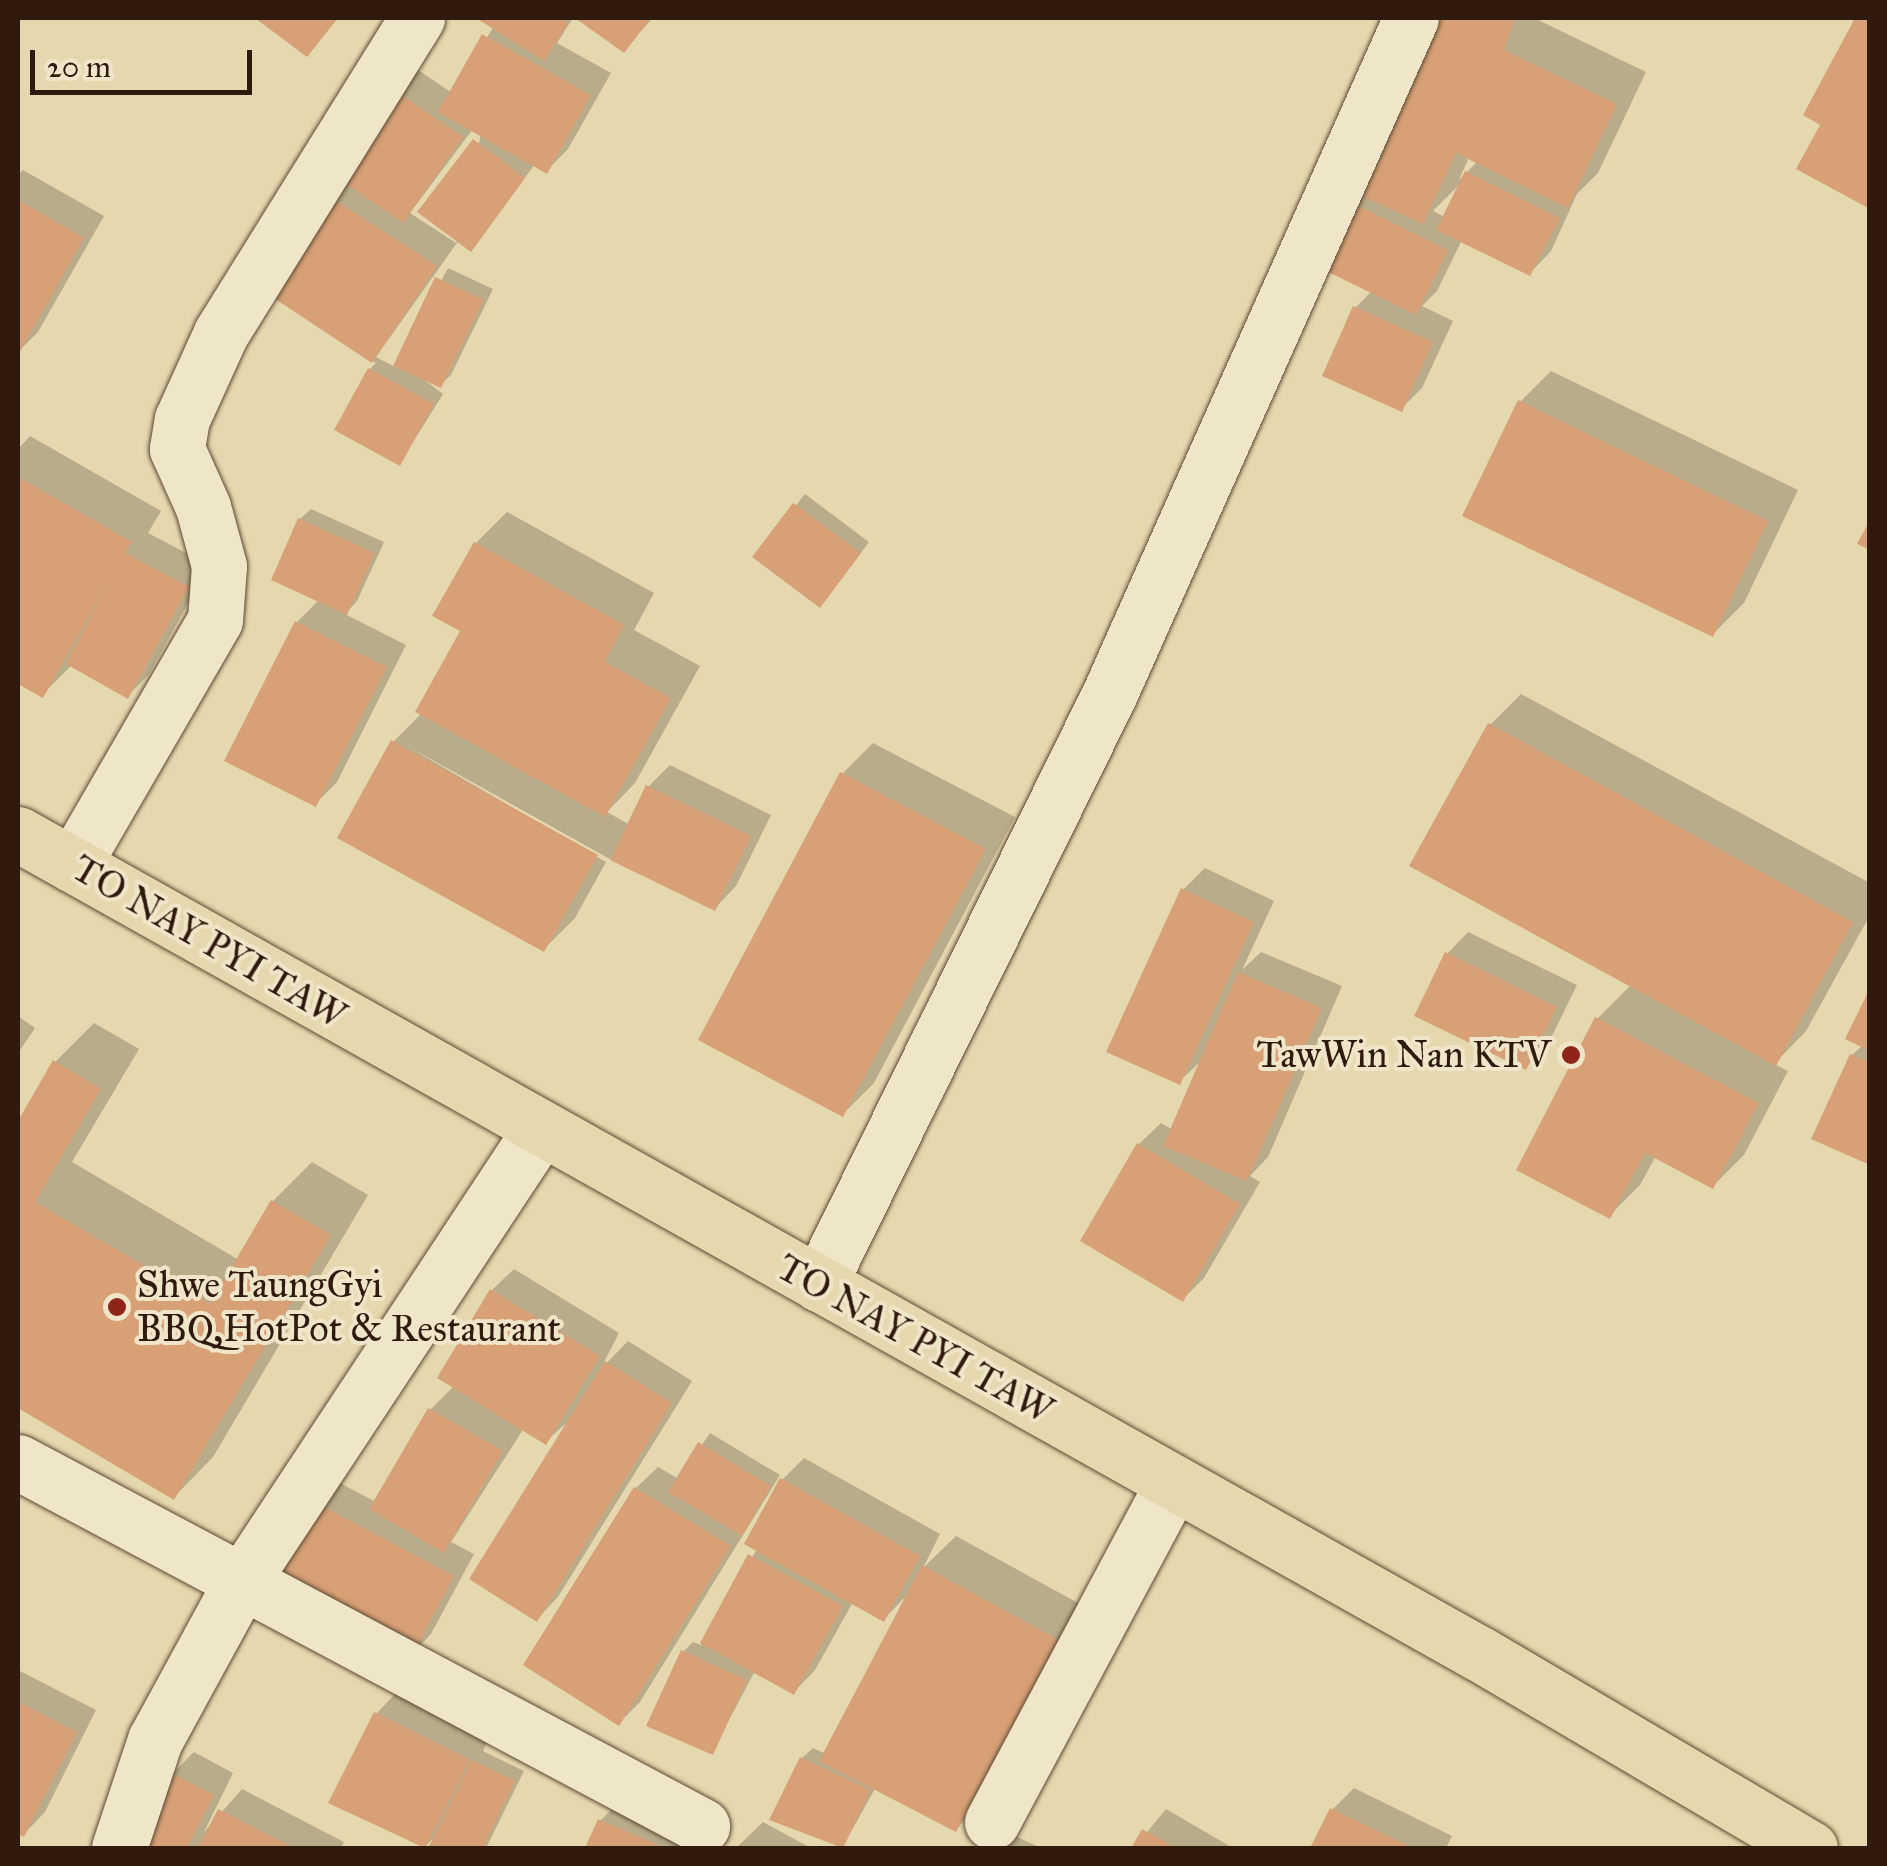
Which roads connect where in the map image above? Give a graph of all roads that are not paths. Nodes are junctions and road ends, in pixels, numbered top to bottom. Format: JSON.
{"nodes":[{"id":1,"x":417,"y":18,"type":"edge"},
{"id":2,"x":1411,"y":18,"type":"edge"},
{"id":3,"x":18,"y":834,"type":"edge"},
{"id":4,"x":73,"y":865,"type":"junction"},
{"id":5,"x":540,"y":1130,"type":"junction"},
{"id":6,"x":819,"y":1284,"type":"junction"},
{"id":7,"x":18,"y":1462,"type":"edge"},
{"id":8,"x":1173,"y":1483,"type":"junction"},
{"id":9,"x":240,"y":1584,"type":"junction"},
{"id":10,"x":992,"y":1822,"type":"dead end"},
{"id":11,"x":702,"y":1826,"type":"dead end"},
{"id":12,"x":119,"y":1848,"type":"edge"},
{"id":13,"x":1810,"y":1848,"type":"edge"}],
"edges":[{"from":1,"to":4,"type":"street"},
{"from":2,"to":6,"type":"street"},
{"from":3,"to":4,"type":"main road","name":"TO NAY PYI TAW"},
{"from":4,"to":5,"type":"main road","name":"TO NAY PYI TAW"},
{"from":5,"to":6,"type":"main road","name":"TO NAY PYI TAW"},
{"from":5,"to":9,"type":"street"},
{"from":6,"to":8,"type":"main road","name":"TO NAY PYI TAW"},
{"from":7,"to":9,"type":"street"},
{"from":8,"to":10,"type":"street"},
{"from":8,"to":13,"type":"main road","name":"TO NAY PYI TAW"},
{"from":9,"to":11,"type":"street"},
{"from":9,"to":12,"type":"street"}]}
